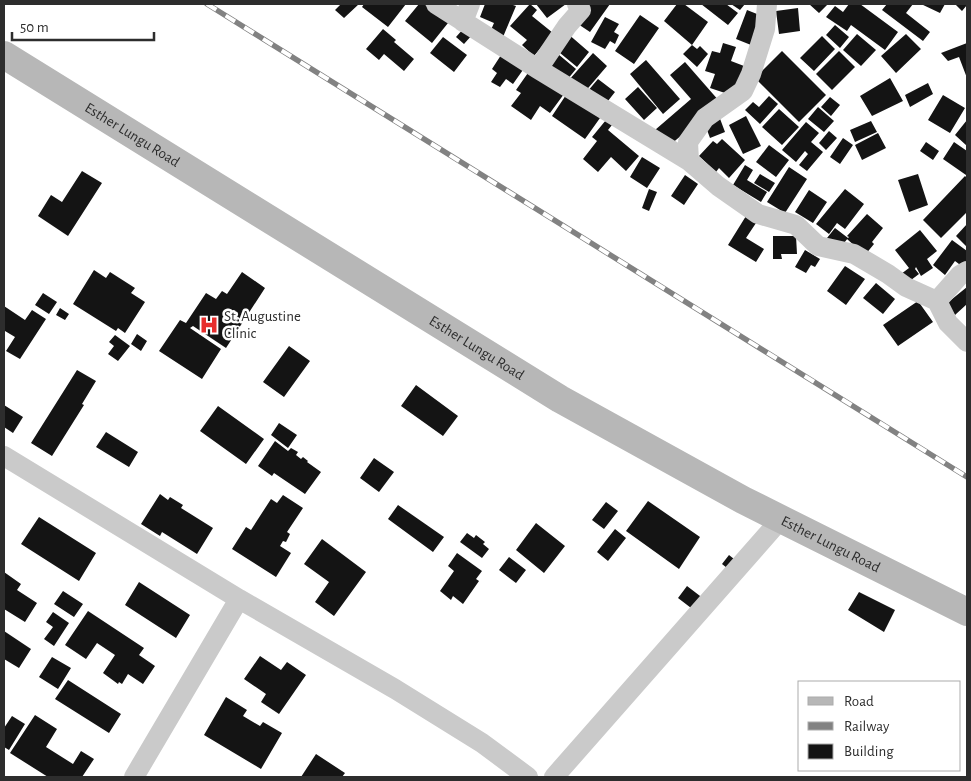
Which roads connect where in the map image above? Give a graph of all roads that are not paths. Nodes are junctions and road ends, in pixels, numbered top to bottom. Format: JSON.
{"nodes":[{"id":1,"x":436,"y":4,"type":"edge"},
{"id":2,"x":577,"y":4,"type":"edge"},
{"id":3,"x":767,"y":4,"type":"edge"},
{"id":4,"x":467,"y":13,"type":"edge"},
{"id":5,"x":4,"y":55,"type":"edge"},
{"id":6,"x":538,"y":69,"type":"junction"},
{"id":7,"x":689,"y":161,"type":"junction"},
{"id":8,"x":967,"y":271,"type":"edge"},
{"id":9,"x":937,"y":301,"type":"junction"},
{"id":10,"x":967,"y":342,"type":"edge"},
{"id":11,"x":7,"y":465,"type":"edge"},
{"id":12,"x":781,"y":519,"type":"junction"},
{"id":13,"x":240,"y":599,"type":"junction"},
{"id":14,"x":967,"y":612,"type":"edge"},
{"id":15,"x":134,"y":777,"type":"edge"},
{"id":16,"x":528,"y":777,"type":"edge"},
{"id":17,"x":554,"y":777,"type":"edge"}],
"edges":[{"from":1,"to":4,"type":"street"},
{"from":2,"to":6,"type":"street"},
{"from":3,"to":7,"type":"street"},
{"from":4,"to":6,"type":"street"},
{"from":5,"to":12,"type":"street","name":"Esther Lungu Road"},
{"from":6,"to":7,"type":"street"},
{"from":7,"to":9,"type":"street"},
{"from":8,"to":9,"type":"street"},
{"from":9,"to":10,"type":"street"},
{"from":11,"to":13,"type":"street"},
{"from":12,"to":14,"type":"street","name":"Esther Lungu Road"},
{"from":12,"to":17,"type":"street"},
{"from":13,"to":15,"type":"street"},
{"from":13,"to":16,"type":"street"}]}
